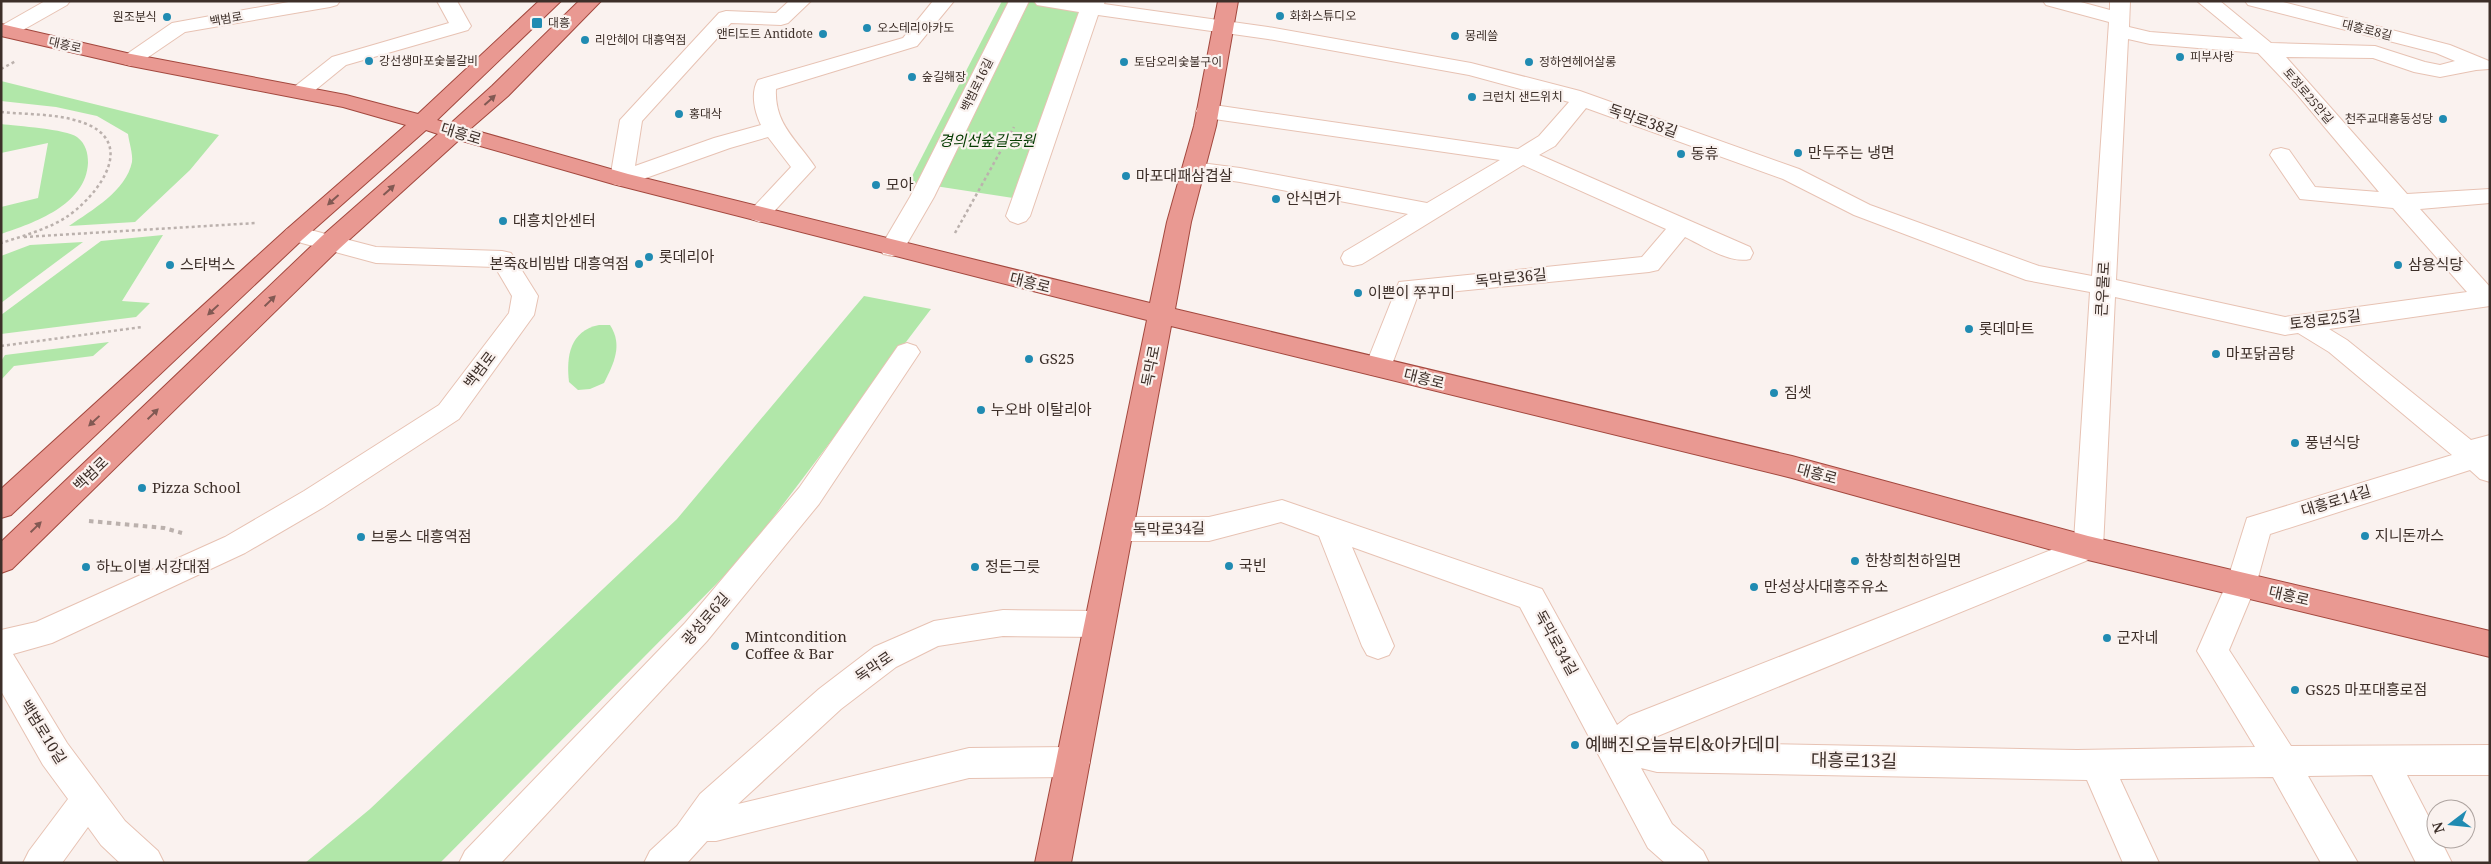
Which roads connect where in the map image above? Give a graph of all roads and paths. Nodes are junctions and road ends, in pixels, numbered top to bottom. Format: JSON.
{"nodes":[{"id":1,"x":60,"y":1,"type":"edge"},
{"id":2,"x":330,"y":1,"type":"edge"},
{"id":3,"x":447,"y":1,"type":"edge"},
{"id":4,"x":551,"y":1,"type":"edge"},
{"id":5,"x":591,"y":1,"type":"edge"},
{"id":6,"x":801,"y":1,"type":"edge"},
{"id":7,"x":944,"y":1,"type":"edge"},
{"id":8,"x":1019,"y":1,"type":"edge"},
{"id":9,"x":1044,"y":1,"type":"edge"},
{"id":10,"x":1228,"y":1,"type":"edge"},
{"id":11,"x":2053,"y":1,"type":"edge"},
{"id":12,"x":2207,"y":1,"type":"edge"},
{"id":13,"x":2255,"y":1,"type":"edge"},
{"id":14,"x":1093,"y":5,"type":"edge"},
{"id":15,"x":2118,"y":17,"type":"edge"},
{"id":16,"x":1223,"y":28,"type":"junction"},
{"id":17,"x":4,"y":31,"type":"edge"},
{"id":18,"x":501,"y":49,"type":"junction"},
{"id":19,"x":2267,"y":49,"type":"junction"},
{"id":20,"x":536,"y":55,"type":"junction"},
{"id":21,"x":132,"y":60,"type":"junction"},
{"id":22,"x":16,"y":61,"type":"dead end"},
{"id":23,"x":2484,"y":66,"type":"edge"},
{"id":24,"x":1,"y":70,"type":"edge"},
{"id":25,"x":300,"y":90,"type":"junction"},
{"id":26,"x":1582,"y":100,"type":"junction"},
{"id":27,"x":1207,"y":111,"type":"junction"},
{"id":28,"x":1,"y":112,"type":"edge"},
{"id":29,"x":1018,"y":120,"type":"dead end"},
{"id":30,"x":422,"y":122,"type":"junction"},
{"id":31,"x":773,"y":130,"type":"junction"},
{"id":32,"x":453,"y":132,"type":"junction"},
{"id":33,"x":2281,"y":155,"type":"dead end"},
{"id":34,"x":1522,"y":156,"type":"junction"},
{"id":35,"x":1193,"y":168,"type":"junction"},
{"id":36,"x":621,"y":179,"type":"junction"},
{"id":37,"x":2490,"y":196,"type":"edge"},
{"id":38,"x":2401,"y":202,"type":"junction"},
{"id":39,"x":1431,"y":211,"type":"junction"},
{"id":40,"x":759,"y":214,"type":"junction"},
{"id":41,"x":1018,"y":216,"type":"dead end"},
{"id":42,"x":256,"y":223,"type":"dead end"},
{"id":43,"x":1682,"y":226,"type":"junction"},
{"id":44,"x":295,"y":234,"type":"junction"},
{"id":45,"x":19,"y":238,"type":"junction"},
{"id":46,"x":331,"y":242,"type":"junction"},
{"id":47,"x":1,"y":243,"type":"edge"},
{"id":48,"x":892,"y":248,"type":"junction"},
{"id":49,"x":1741,"y":253,"type":"dead end"},
{"id":50,"x":1353,"y":258,"type":"dead end"},
{"id":51,"x":940,"y":260,"type":"junction"},
{"id":52,"x":2104,"y":286,"type":"junction"},
{"id":53,"x":2487,"y":297,"type":"edge"},
{"id":54,"x":1161,"y":315,"type":"junction"},
{"id":55,"x":2303,"y":324,"type":"junction"},
{"id":56,"x":142,"y":327,"type":"dead end"},
{"id":57,"x":1,"y":346,"type":"edge"},
{"id":58,"x":907,"y":352,"type":"dead end"},
{"id":59,"x":1378,"y":367,"type":"junction"},
{"id":60,"x":2483,"y":457,"type":"edge"},
{"id":61,"x":1,"y":507,"type":"edge"},
{"id":62,"x":81,"y":520,"type":"dead end"},
{"id":63,"x":1334,"y":528,"type":"junction"},
{"id":64,"x":1119,"y":529,"type":"junction"},
{"id":65,"x":236,"y":544,"type":"junction"},
{"id":66,"x":2088,"y":548,"type":"junction"},
{"id":67,"x":1,"y":561,"type":"edge"},
{"id":68,"x":2241,"y":585,"type":"junction"},
{"id":69,"x":1100,"y":624,"type":"junction"},
{"id":70,"x":1,"y":643,"type":"edge"},
{"id":71,"x":2490,"y":644,"type":"edge"},
{"id":72,"x":1378,"y":646,"type":"dead end"},
{"id":73,"x":1,"y":662,"type":"edge"},
{"id":74,"x":1612,"y":747,"type":"junction"},
{"id":75,"x":2382,"y":760,"type":"junction"},
{"id":76,"x":2490,"y":760,"type":"edge"},
{"id":77,"x":1073,"y":762,"type":"junction"},
{"id":78,"x":2282,"y":762,"type":"junction"},
{"id":79,"x":2096,"y":765,"type":"junction"},
{"id":80,"x":89,"y":799,"type":"junction"},
{"id":81,"x":698,"y":824,"type":"junction"},
{"id":82,"x":41,"y":863,"type":"edge"},
{"id":83,"x":146,"y":863,"type":"edge"},
{"id":84,"x":477,"y":863,"type":"edge"},
{"id":85,"x":662,"y":863,"type":"edge"},
{"id":86,"x":1053,"y":863,"type":"edge"},
{"id":87,"x":1691,"y":863,"type":"edge"},
{"id":88,"x":2141,"y":863,"type":"edge"},
{"id":89,"x":2340,"y":863,"type":"edge"},
{"id":90,"x":2434,"y":863,"type":"edge"}],
"edges":[{"from":1,"to":17,"type":"street","name":"대흥로"},
{"from":2,"to":21,"type":"street","name":"백범로"},
{"from":3,"to":25,"type":"street"},
{"from":4,"to":18,"type":"main road"},
{"from":5,"to":20,"type":"main road","name":"백범로"},
{"from":6,"to":36,"type":"street"},
{"from":7,"to":31,"type":"street"},
{"from":8,"to":48,"type":"street","name":"백범로16길"},
{"from":9,"to":14,"type":"street"},
{"from":10,"to":16,"type":"main road","name":"독막로"},
{"from":11,"to":15,"type":"street"},
{"from":12,"to":19,"type":"street","name":"토정로25안길"},
{"from":13,"to":23,"type":"street","name":"대흥로8길"},
{"from":14,"to":16,"type":"street"},
{"from":14,"to":41,"type":"street"},
{"from":15,"to":19,"type":"street"},
{"from":15,"to":52,"type":"street","name":"큰우물로"},
{"from":16,"to":26,"type":"street","name":"독막로38길"},
{"from":16,"to":27,"type":"main road","name":"독막로"},
{"from":17,"to":21,"type":"main road","name":"대흥로"},
{"from":18,"to":20,"type":"main road"},
{"from":18,"to":30,"type":"main road"},
{"from":19,"to":23,"type":"street","name":"대흥로8길"},
{"from":19,"to":38,"type":"street","name":"토정로25안길"},
{"from":32,"to":20,"type":"main road","name":"백범로","one_way":true},
{"from":21,"to":25,"type":"main road","name":"대흥로"},
{"from":22,"to":24,"type":"path"},
{"from":25,"to":30,"type":"main road","name":"대흥로"},
{"from":26,"to":34,"type":"street"},
{"from":26,"to":52,"type":"street","name":"독막로38길"},
{"from":27,"to":34,"type":"street"},
{"from":27,"to":35,"type":"main road","name":"독막로"},
{"from":28,"to":45,"type":"path"},
{"from":29,"to":51,"type":"path"},
{"from":30,"to":32,"type":"main road","name":"대흥로"},
{"from":30,"to":44,"type":"main road","one_way":true},
{"from":31,"to":36,"type":"street"},
{"from":31,"to":40,"type":"street"},
{"from":32,"to":36,"type":"main road","name":"대흥로"},
{"from":46,"to":32,"type":"main road","name":"백범로","one_way":true},
{"from":33,"to":38,"type":"street"},
{"from":34,"to":39,"type":"street"},
{"from":34,"to":43,"type":"street"},
{"from":35,"to":39,"type":"street"},
{"from":35,"to":54,"type":"main road","name":"독막로"},
{"from":36,"to":40,"type":"main road","name":"대흥로"},
{"from":37,"to":38,"type":"street"},
{"from":38,"to":53,"type":"street","name":"토정로25안길"},
{"from":39,"to":50,"type":"street"},
{"from":40,"to":48,"type":"main road","name":"대흥로"},
{"from":42,"to":45,"type":"path"},
{"from":43,"to":49,"type":"street"},
{"from":43,"to":59,"type":"street","name":"독막로36길"},
{"from":44,"to":46,"type":"street","name":"백범로"},
{"from":44,"to":61,"type":"main road","one_way":true},
{"from":45,"to":47,"type":"path"},
{"from":46,"to":65,"type":"street","name":"백범로"},
{"from":67,"to":46,"type":"main road","name":"백범로","one_way":true},
{"from":48,"to":51,"type":"main road","name":"대흥로"},
{"from":51,"to":54,"type":"main road","name":"대흥로"},
{"from":52,"to":55,"type":"street","name":"토정로25길"},
{"from":52,"to":66,"type":"street","name":"큰우물로"},
{"from":53,"to":55,"type":"street","name":"토정로25길"},
{"from":54,"to":59,"type":"main road","name":"대흥로"},
{"from":54,"to":64,"type":"main road","name":"독막로"},
{"from":55,"to":60,"type":"street","name":"대흥로14길"},
{"from":56,"to":57,"type":"path"},
{"from":58,"to":84,"type":"street","name":"광성로6길"},
{"from":59,"to":66,"type":"main road","name":"대흥로"},
{"from":60,"to":68,"type":"street","name":"대흥로14길"},
{"from":62,"to":65,"type":"path"},
{"from":63,"to":64,"type":"street","name":"독막로34길"},
{"from":63,"to":72,"type":"street"},
{"from":63,"to":74,"type":"street","name":"독막로34길"},
{"from":64,"to":69,"type":"main road","name":"독막로"},
{"from":65,"to":70,"type":"street","name":"백범로"},
{"from":66,"to":68,"type":"main road","name":"대흥로"},
{"from":66,"to":74,"type":"street"},
{"from":68,"to":71,"type":"main road","name":"대흥로"},
{"from":68,"to":78,"type":"street"},
{"from":69,"to":77,"type":"main road","name":"독막로"},
{"from":69,"to":81,"type":"street","name":"독막로"},
{"from":73,"to":80,"type":"street","name":"백범로10길"},
{"from":74,"to":79,"type":"street","name":"대흥로13길"},
{"from":74,"to":87,"type":"street","name":"독막로34길"},
{"from":75,"to":76,"type":"street","name":"대흥로13길"},
{"from":75,"to":78,"type":"street","name":"대흥로13길"},
{"from":75,"to":90,"type":"street"},
{"from":77,"to":81,"type":"street"},
{"from":77,"to":86,"type":"main road","name":"독막로"},
{"from":78,"to":79,"type":"street","name":"대흥로13길"},
{"from":78,"to":89,"type":"street"},
{"from":79,"to":88,"type":"street"},
{"from":80,"to":82,"type":"street"},
{"from":80,"to":83,"type":"street","name":"백범로10길"},
{"from":81,"to":85,"type":"street","name":"독막로"}]}
